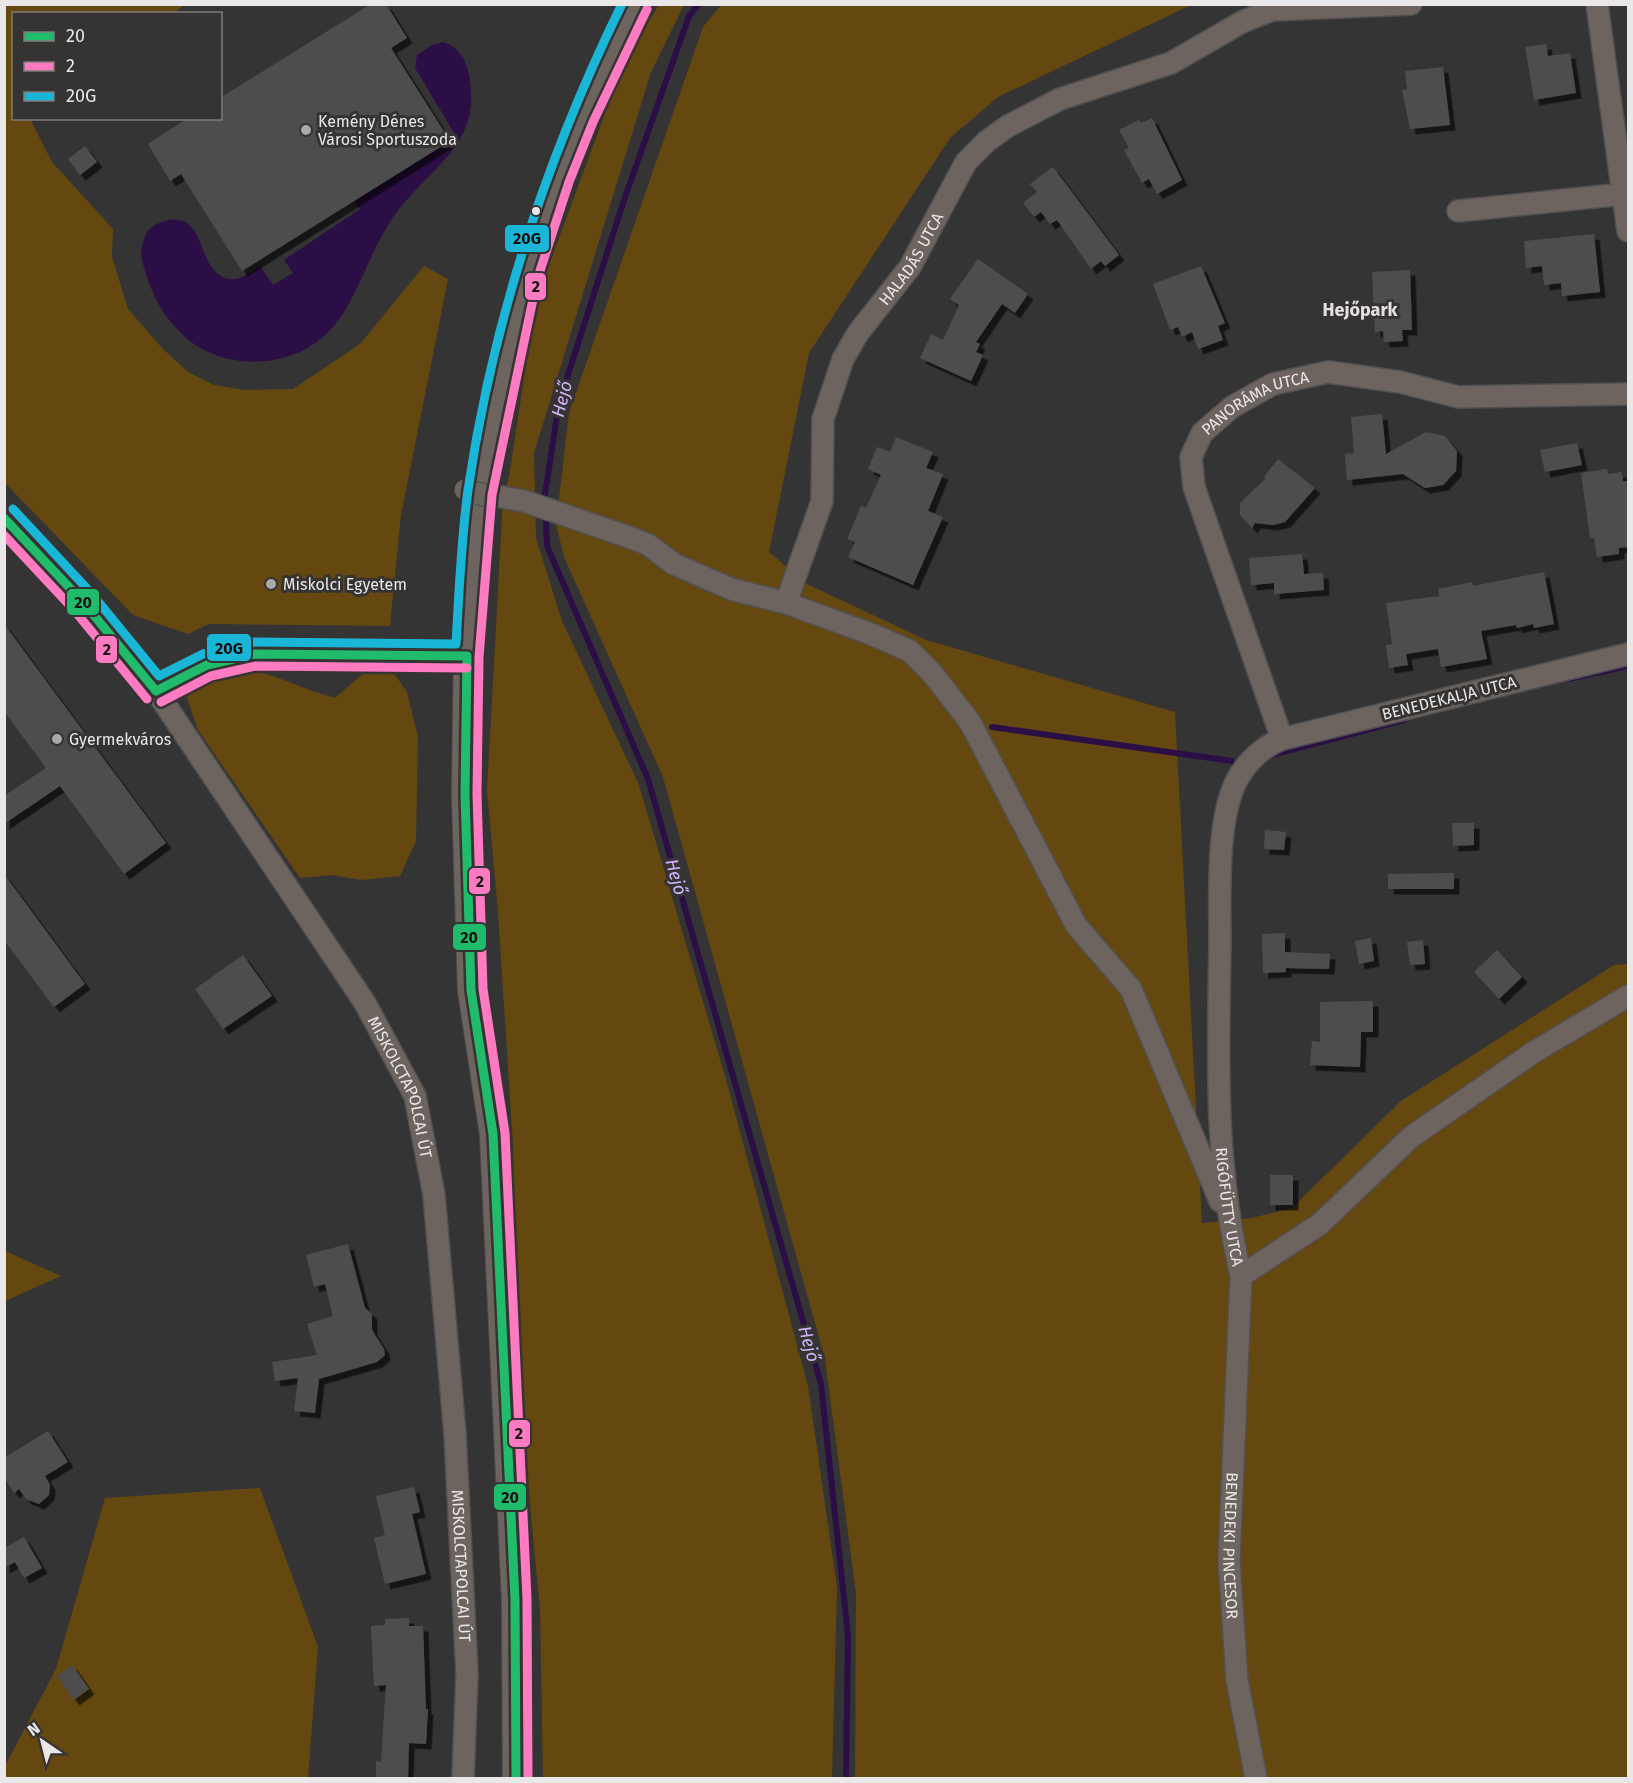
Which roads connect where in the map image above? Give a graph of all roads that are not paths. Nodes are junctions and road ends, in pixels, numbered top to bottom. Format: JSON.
{"nodes":[{"id":1,"x":636,"y":4,"type":"edge"},
{"id":2,"x":1411,"y":4,"type":"edge"},
{"id":3,"x":1597,"y":4,"type":"edge"},
{"id":4,"x":1623,"y":194,"type":"junction"},
{"id":5,"x":1458,"y":211,"type":"dead end"},
{"id":6,"x":1629,"y":231,"type":"edge"},
{"id":7,"x":1629,"y":394,"type":"edge"},
{"id":8,"x":477,"y":493,"type":"junction"},
{"id":9,"x":4,"y":517,"type":"edge"},
{"id":10,"x":786,"y":603,"type":"junction"},
{"id":11,"x":1629,"y":654,"type":"edge"},
{"id":12,"x":467,"y":656,"type":"junction"},
{"id":13,"x":156,"y":691,"type":"junction"},
{"id":14,"x":1276,"y":741,"type":"junction"},
{"id":15,"x":1629,"y":996,"type":"edge"},
{"id":16,"x":1228,"y":1223,"type":"junction"},
{"id":17,"x":1241,"y":1276,"type":"junction"},
{"id":18,"x":462,"y":1779,"type":"edge"},
{"id":19,"x":516,"y":1779,"type":"edge"},
{"id":20,"x":1256,"y":1779,"type":"edge"}],
"edges":[{"from":1,"to":8,"type":"street"},
{"from":2,"to":10,"type":"street","name":"HALADÁS UTCA"},
{"from":3,"to":4,"type":"street"},
{"from":4,"to":5,"type":"street"},
{"from":4,"to":6,"type":"street"},
{"from":7,"to":14,"type":"street","name":"PANORÁMA UTCA"},
{"from":8,"to":10,"type":"street"},
{"from":8,"to":12,"type":"street"},
{"from":9,"to":13,"type":"street","name":"MISKOLCTAPOLCAI ÚT"},
{"from":10,"to":16,"type":"street"},
{"from":11,"to":14,"type":"street","name":"BENEDEKALJA UTCA"},
{"from":12,"to":13,"type":"street"},
{"from":12,"to":19,"type":"street"},
{"from":13,"to":18,"type":"street","name":"MISKOLCTAPOLCAI ÚT"},
{"from":14,"to":16,"type":"street","name":"RIGÓFÜTTY UTCA"},
{"from":15,"to":17,"type":"street","name":"RIGÓFÜTTY UTCA"},
{"from":16,"to":17,"type":"street","name":"RIGÓFÜTTY UTCA"},
{"from":17,"to":20,"type":"street","name":"BENEDEKI PINCESOR"}]}
